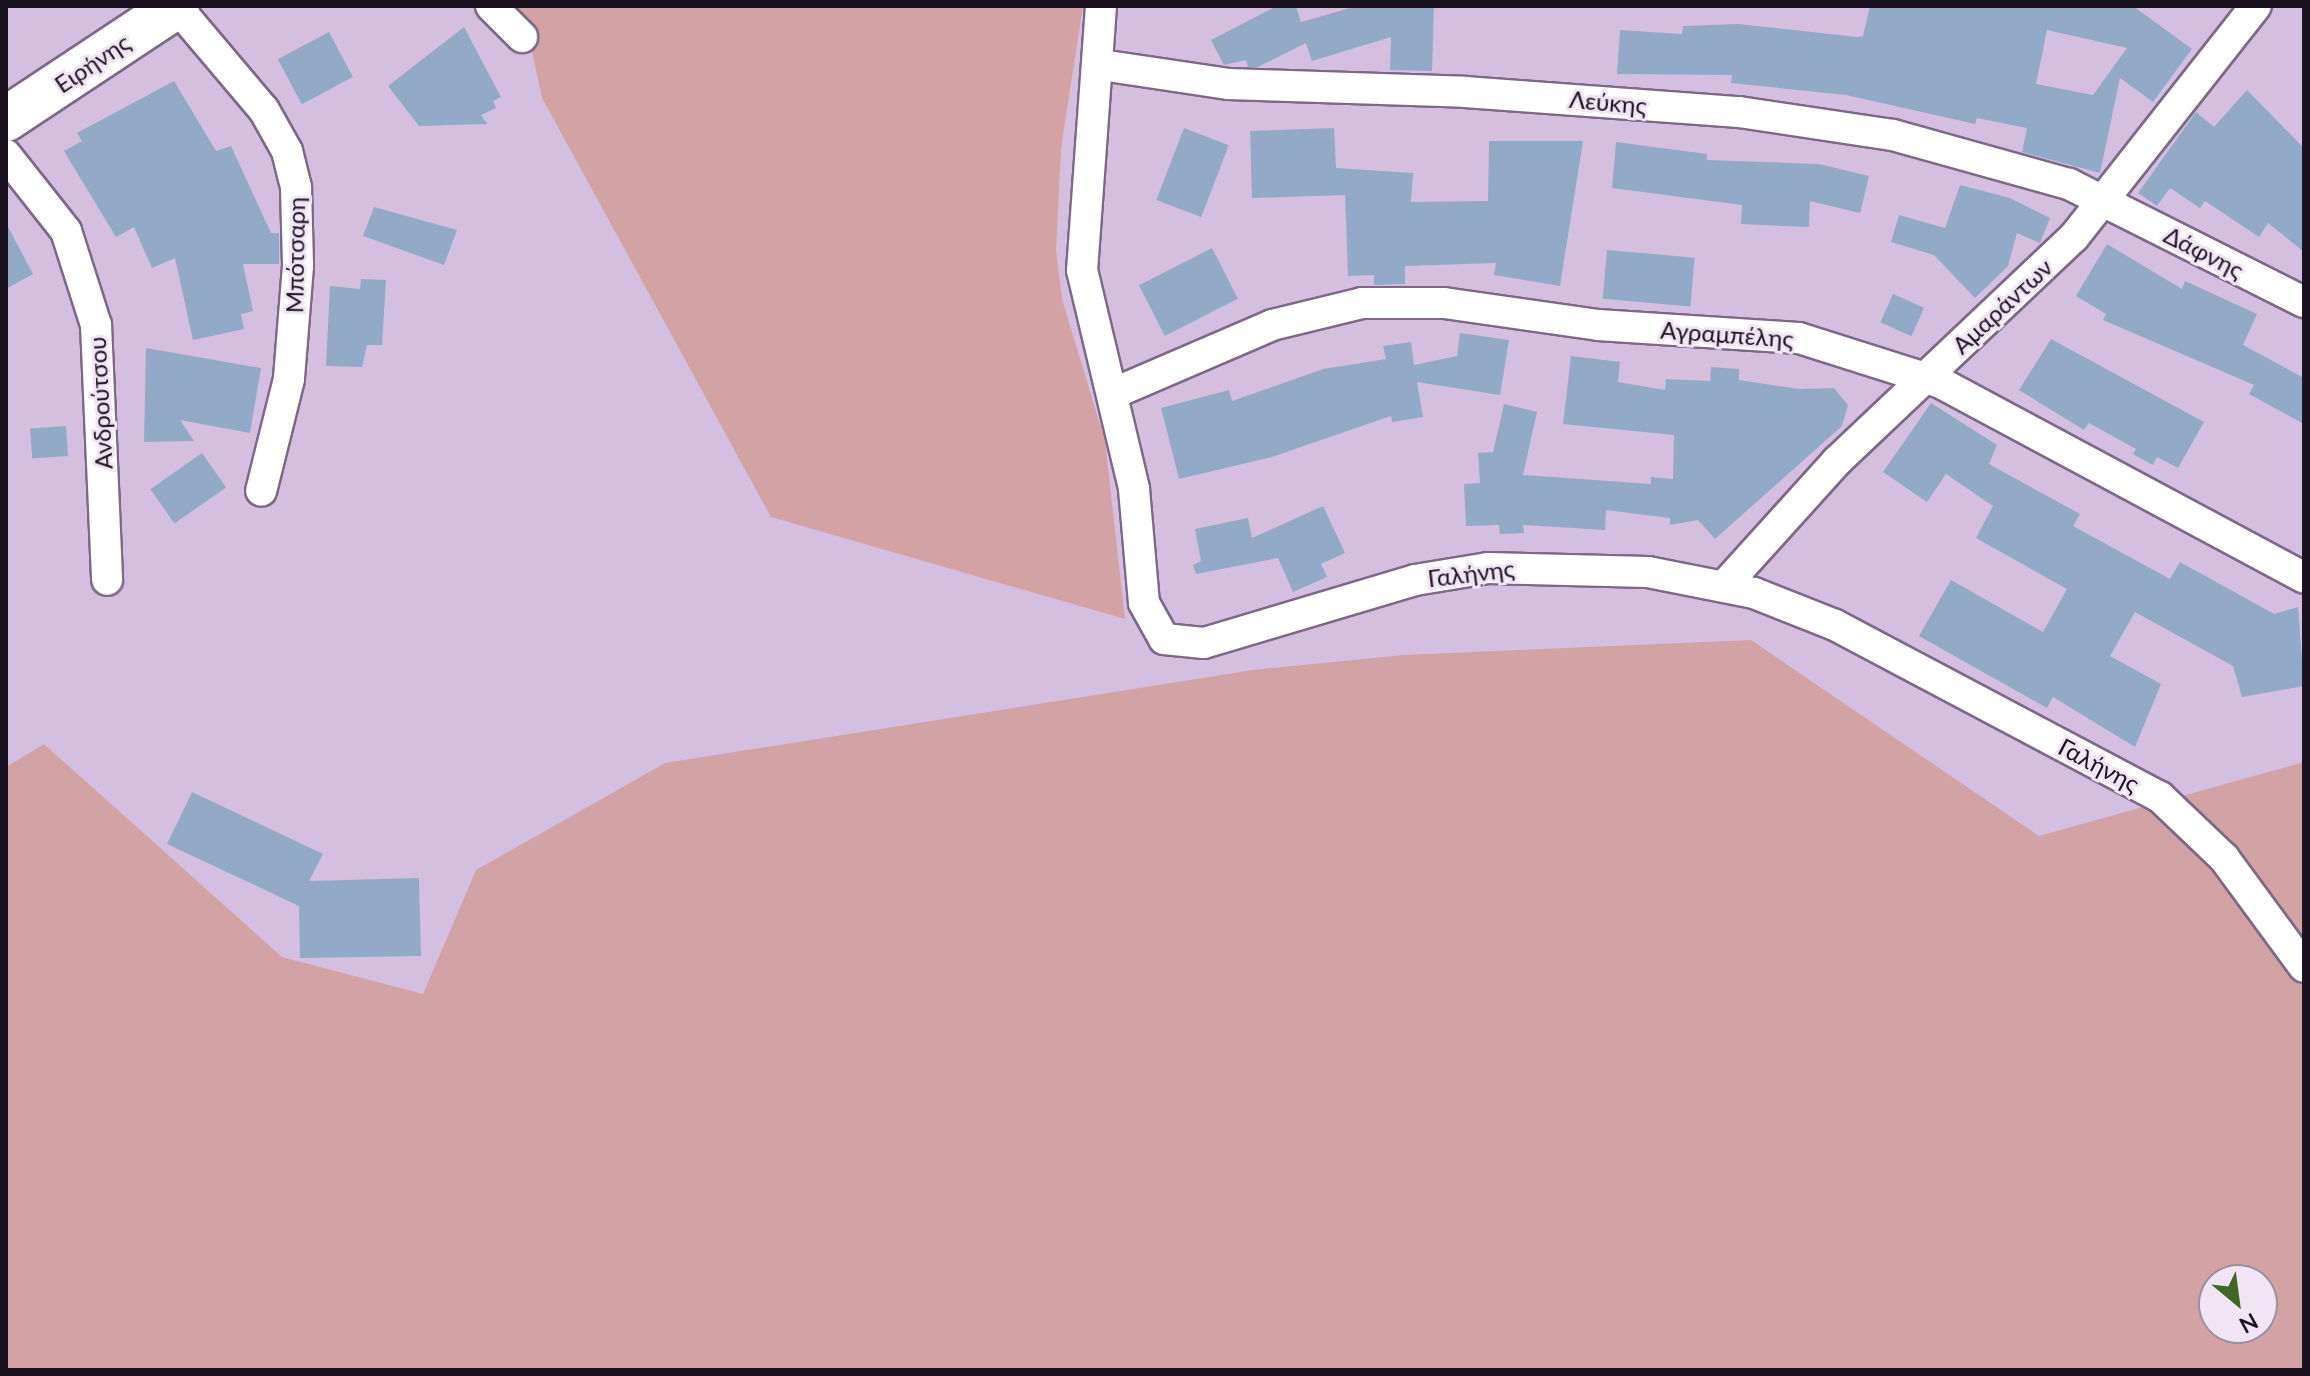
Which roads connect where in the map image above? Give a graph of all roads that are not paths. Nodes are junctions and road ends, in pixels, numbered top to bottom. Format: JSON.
{"nodes":[{"id":1,"x":177,"y":6,"type":"edge"},
{"id":2,"x":491,"y":6,"type":"edge"},
{"id":3,"x":1101,"y":6,"type":"edge"},
{"id":4,"x":2256,"y":6,"type":"edge"},
{"id":5,"x":522,"y":37,"type":"dead end"},
{"id":6,"x":1101,"y":65,"type":"junction"},
{"id":7,"x":6,"y":119,"type":"edge"},
{"id":8,"x":6,"y":155,"type":"edge"},
{"id":9,"x":2105,"y":201,"type":"junction"},
{"id":10,"x":2304,"y":302,"type":"edge"},
{"id":11,"x":1926,"y":376,"type":"junction"},
{"id":12,"x":1112,"y":394,"type":"junction"},
{"id":13,"x":261,"y":491,"type":"dead end"},
{"id":14,"x":2304,"y":578,"type":"edge"},
{"id":15,"x":107,"y":580,"type":"dead end"},
{"id":16,"x":1725,"y":585,"type":"junction"},
{"id":17,"x":2304,"y":967,"type":"edge"}],
"edges":[{"from":1,"to":7,"type":"street","name":"Ειρήνης"},
{"from":1,"to":13,"type":"street","name":"Μπότσαρη"},
{"from":2,"to":5,"type":"street"},
{"from":3,"to":6,"type":"street","name":"Γαλήνης"},
{"from":4,"to":9,"type":"street","name":"Αμαράντων"},
{"from":6,"to":9,"type":"street","name":"Λεύκης"},
{"from":6,"to":12,"type":"street","name":"Γαλήνης"},
{"from":8,"to":15,"type":"street","name":"Ανδρούτσου"},
{"from":9,"to":10,"type":"street","name":"Δάφνης"},
{"from":9,"to":11,"type":"street","name":"Αμαράντων"},
{"from":11,"to":12,"type":"street","name":"Αγραμπέλης"},
{"from":11,"to":14,"type":"street","name":"Αγραμπέλης"},
{"from":11,"to":16,"type":"street","name":"Αμαράντων"},
{"from":12,"to":16,"type":"street","name":"Γαλήνης"},
{"from":16,"to":17,"type":"street","name":"Γαλήνης"}]}
